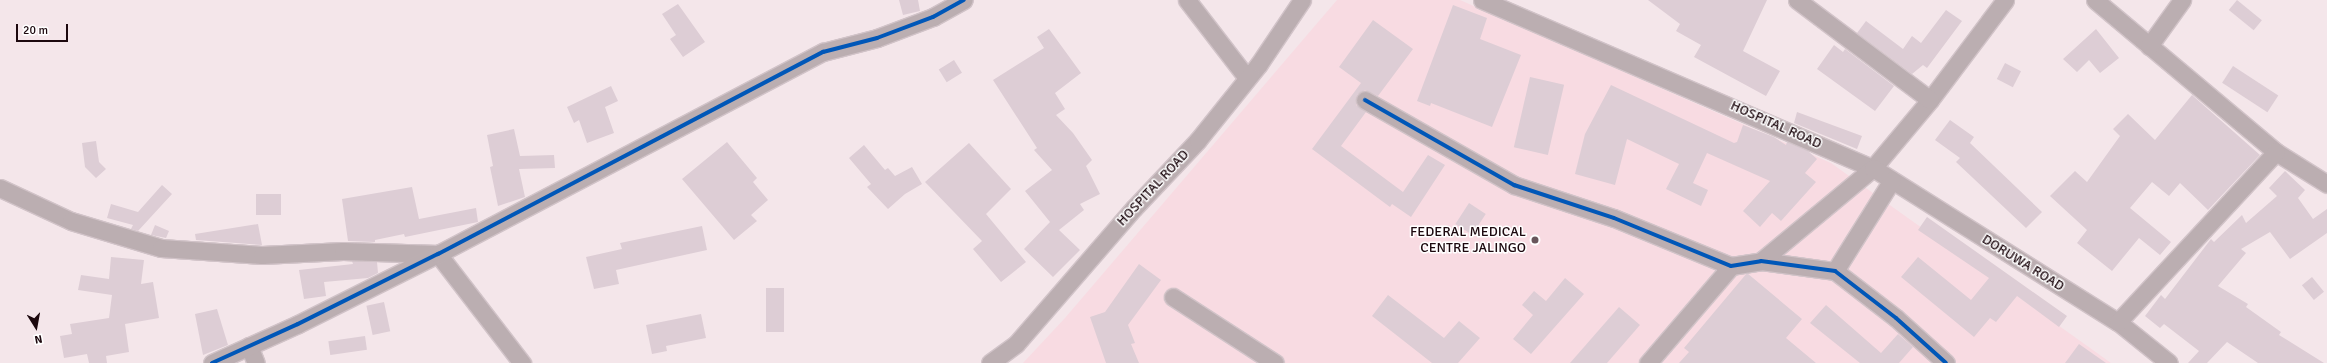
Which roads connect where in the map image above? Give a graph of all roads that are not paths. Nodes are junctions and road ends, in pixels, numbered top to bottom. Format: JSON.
{"nodes":[{"id":1,"x":964,"y":0,"type":"edge"},
{"id":2,"x":1187,"y":0,"type":"edge"},
{"id":3,"x":1302,"y":0,"type":"edge"},
{"id":4,"x":1482,"y":0,"type":"edge"},
{"id":5,"x":1797,"y":0,"type":"edge"},
{"id":6,"x":2005,"y":0,"type":"edge"},
{"id":7,"x":2095,"y":0,"type":"edge"},
{"id":8,"x":2182,"y":0,"type":"edge"},
{"id":9,"x":2149,"y":46,"type":"junction"},
{"id":10,"x":1247,"y":78,"type":"junction"},
{"id":11,"x":1365,"y":100,"type":"dead end"},
{"id":12,"x":1930,"y":100,"type":"junction"},
{"id":13,"x":2276,"y":152,"type":"junction"},
{"id":14,"x":1873,"y":168,"type":"junction"},
{"id":15,"x":1892,"y":180,"type":"junction"},
{"id":16,"x":2327,"y":184,"type":"edge"},
{"id":17,"x":0,"y":188,"type":"edge"},
{"id":18,"x":438,"y":254,"type":"junction"},
{"id":19,"x":1761,"y":261,"type":"junction"},
{"id":20,"x":1731,"y":266,"type":"junction"},
{"id":21,"x":1835,"y":271,"type":"junction"},
{"id":22,"x":1173,"y":297,"type":"dead end"},
{"id":23,"x":2118,"y":322,"type":"junction"},
{"id":24,"x":248,"y":346,"type":"junction"},
{"id":25,"x":212,"y":363,"type":"edge"},
{"id":26,"x":256,"y":363,"type":"edge"},
{"id":27,"x":522,"y":363,"type":"edge"},
{"id":28,"x":990,"y":363,"type":"edge"},
{"id":29,"x":1275,"y":363,"type":"edge"},
{"id":30,"x":1648,"y":363,"type":"edge"},
{"id":31,"x":1946,"y":363,"type":"edge"},
{"id":32,"x":2169,"y":363,"type":"edge"}],
"edges":[{"from":1,"to":18,"type":"street"},
{"from":2,"to":10,"type":"street"},
{"from":3,"to":10,"type":"street","name":"HOSPITAL ROAD"},
{"from":4,"to":14,"type":"street","name":"HOSPITAL ROAD"},
{"from":5,"to":12,"type":"street"},
{"from":6,"to":12,"type":"street"},
{"from":7,"to":9,"type":"street"},
{"from":8,"to":9,"type":"street"},
{"from":9,"to":13,"type":"street"},
{"from":10,"to":28,"type":"street","name":"HOSPITAL ROAD"},
{"from":11,"to":20,"type":"street"},
{"from":12,"to":14,"type":"street"},
{"from":13,"to":16,"type":"street"},
{"from":13,"to":23,"type":"street"},
{"from":14,"to":15,"type":"street","name":"DORUWA ROAD"},
{"from":14,"to":19,"type":"street"},
{"from":15,"to":21,"type":"street"},
{"from":15,"to":23,"type":"street","name":"DORUWA ROAD"},
{"from":17,"to":18,"type":"street"},
{"from":18,"to":24,"type":"street"},
{"from":18,"to":27,"type":"street"},
{"from":19,"to":20,"type":"street"},
{"from":19,"to":21,"type":"street"},
{"from":20,"to":30,"type":"street"},
{"from":21,"to":31,"type":"street"},
{"from":22,"to":29,"type":"street"},
{"from":23,"to":32,"type":"street","name":"DORUWA ROAD"},
{"from":24,"to":25,"type":"street"},
{"from":24,"to":26,"type":"street"}]}
